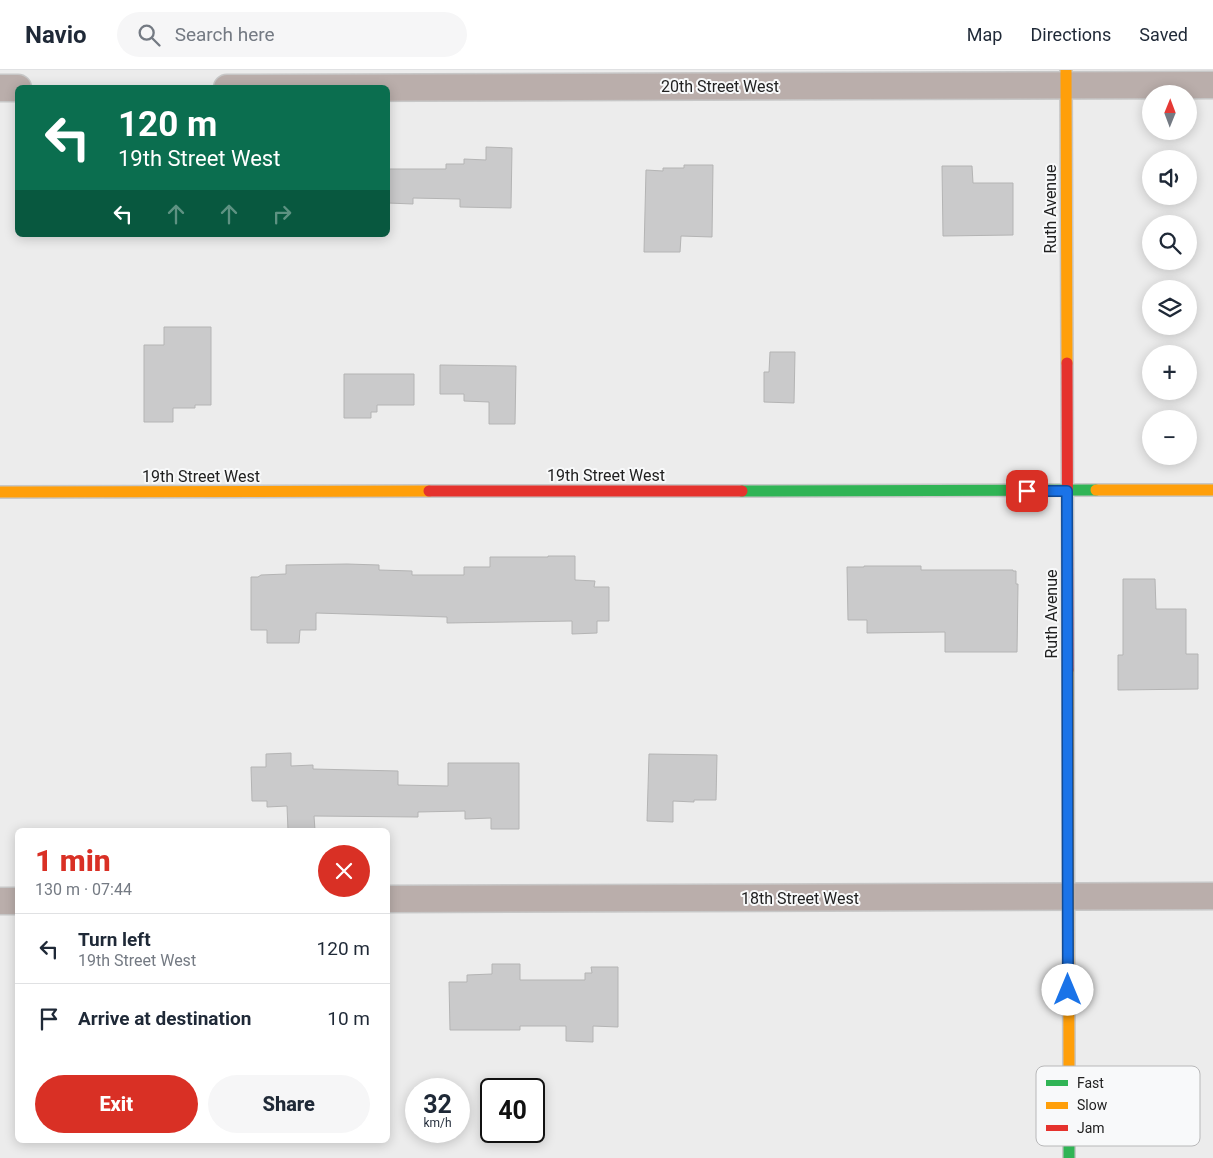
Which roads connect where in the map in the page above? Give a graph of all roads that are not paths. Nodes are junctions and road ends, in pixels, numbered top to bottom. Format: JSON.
{"nodes":[{"id":1,"x":1066,"y":78,"type":"edge"},
{"id":2,"x":1213,"y":85,"type":"edge"},
{"id":3,"x":390,"y":86,"type":"edge"},
{"id":4,"x":0,"y":88,"type":"edge"},
{"id":5,"x":15,"y":88,"type":"edge"},
{"id":6,"x":1213,"y":490,"type":"edge"},
{"id":7,"x":1067,"y":491,"type":"junction"},
{"id":8,"x":0,"y":492,"type":"edge"},
{"id":9,"x":1213,"y":896,"type":"edge"},
{"id":10,"x":1068,"y":897,"type":"junction"},
{"id":11,"x":390,"y":899,"type":"edge"},
{"id":12,"x":0,"y":901,"type":"edge"},
{"id":13,"x":15,"y":901,"type":"edge"},
{"id":14,"x":1069,"y":1066,"type":"edge"}],
"edges":[{"from":1,"to":2,"type":"street","name":"20th Street West"},
{"from":1,"to":3,"type":"street","name":"20th Street West"},
{"from":1,"to":7,"type":"street","name":"Ruth Avenue"},
{"from":4,"to":5,"type":"street"},
{"from":6,"to":7,"type":"street","name":"19th Street West"},
{"from":7,"to":8,"type":"street","name":"19th Street West"},
{"from":7,"to":10,"type":"street","name":"Ruth Avenue"},
{"from":9,"to":10,"type":"street","name":"18th Street West"},
{"from":10,"to":11,"type":"street","name":"18th Street West"},
{"from":10,"to":14,"type":"street","name":"Ruth Avenue"},
{"from":12,"to":13,"type":"street"}]}
